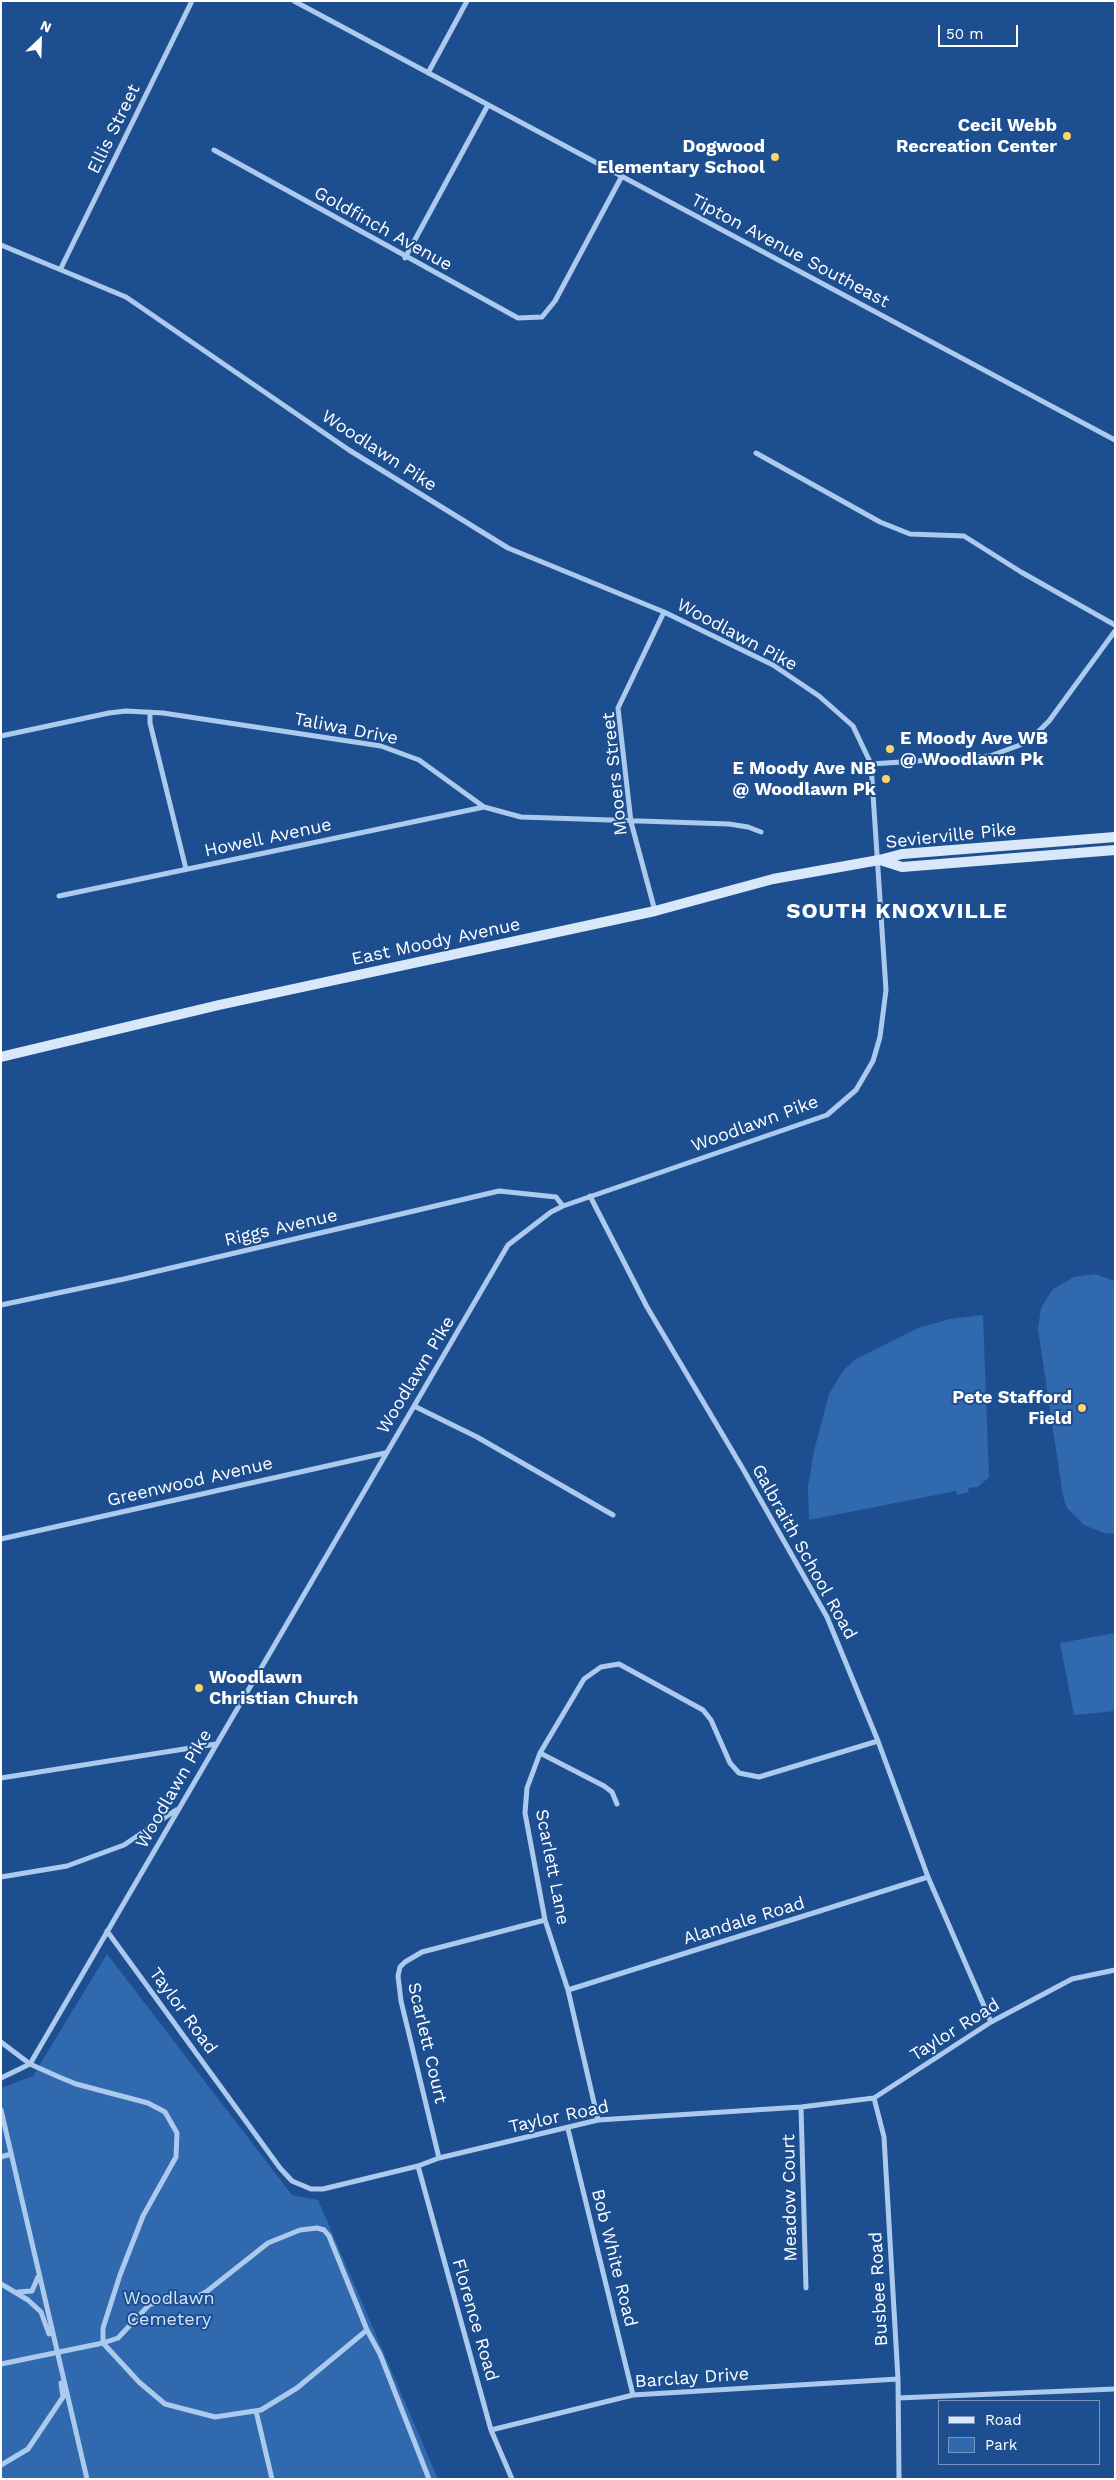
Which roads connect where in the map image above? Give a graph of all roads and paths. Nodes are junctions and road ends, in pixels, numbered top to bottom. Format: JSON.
{"nodes":[{"id":1,"x":192,"y":1,"type":"edge"},
{"id":2,"x":294,"y":1,"type":"edge"},
{"id":3,"x":467,"y":1,"type":"edge"},
{"id":4,"x":428,"y":73,"type":"junction"},
{"id":5,"x":488,"y":105,"type":"junction"},
{"id":6,"x":214,"y":150,"type":"dead end"},
{"id":7,"x":622,"y":176,"type":"junction"},
{"id":8,"x":1,"y":245,"type":"edge"},
{"id":9,"x":405,"y":258,"type":"junction"},
{"id":10,"x":60,"y":268,"type":"junction"},
{"id":11,"x":1115,"y":440,"type":"edge"},
{"id":12,"x":756,"y":453,"type":"dead end"},
{"id":13,"x":664,"y":612,"type":"junction"},
{"id":14,"x":1115,"y":625,"type":"edge"},
{"id":15,"x":1115,"y":632,"type":"edge"},
{"id":16,"x":150,"y":712,"type":"junction"},
{"id":17,"x":1,"y":736,"type":"edge"},
{"id":18,"x":872,"y":764,"type":"junction"},
{"id":19,"x":484,"y":807,"type":"junction"},
{"id":20,"x":631,"y":822,"type":"junction"},
{"id":21,"x":761,"y":832,"type":"dead end"},
{"id":22,"x":1115,"y":837,"type":"edge"},
{"id":23,"x":1115,"y":850,"type":"edge"},
{"id":24,"x":879,"y":860,"type":"junction"},
{"id":25,"x":186,"y":869,"type":"junction"},
{"id":26,"x":59,"y":896,"type":"dead end"},
{"id":27,"x":655,"y":911,"type":"junction"},
{"id":28,"x":1,"y":1058,"type":"edge"},
{"id":29,"x":590,"y":1196,"type":"junction"},
{"id":30,"x":563,"y":1206,"type":"junction"},
{"id":31,"x":1,"y":1305,"type":"edge"},
{"id":32,"x":414,"y":1406,"type":"junction"},
{"id":33,"x":385,"y":1453,"type":"junction"},
{"id":34,"x":612,"y":1515,"type":"dead end"},
{"id":35,"x":1,"y":1539,"type":"edge"},
{"id":36,"x":878,"y":1740,"type":"junction"},
{"id":37,"x":216,"y":1744,"type":"junction"},
{"id":38,"x":540,"y":1753,"type":"junction"},
{"id":39,"x":1,"y":1778,"type":"edge"},
{"id":40,"x":617,"y":1804,"type":"dead end"},
{"id":41,"x":178,"y":1809,"type":"junction"},
{"id":42,"x":928,"y":1877,"type":"junction"},
{"id":43,"x":1,"y":1878,"type":"edge"},
{"id":44,"x":545,"y":1920,"type":"junction"},
{"id":45,"x":108,"y":1930,"type":"junction"},
{"id":46,"x":1115,"y":1970,"type":"edge"},
{"id":47,"x":568,"y":1990,"type":"junction"},
{"id":48,"x":991,"y":2022,"type":"junction"},
{"id":49,"x":1,"y":2042,"type":"edge"},
{"id":50,"x":30,"y":2064,"type":"junction"},
{"id":51,"x":1,"y":2078,"type":"edge"},
{"id":52,"x":874,"y":2098,"type":"junction"},
{"id":53,"x":801,"y":2107,"type":"junction"},
{"id":54,"x":1,"y":2110,"type":"edge"},
{"id":55,"x":598,"y":2120,"type":"junction"},
{"id":56,"x":568,"y":2129,"type":"junction"},
{"id":57,"x":11,"y":2154,"type":"junction"},
{"id":58,"x":1,"y":2157,"type":"edge"},
{"id":59,"x":439,"y":2158,"type":"junction"},
{"id":60,"x":418,"y":2166,"type":"junction"},
{"id":61,"x":38,"y":2272,"type":"junction"},
{"id":62,"x":1,"y":2284,"type":"edge"},
{"id":63,"x":806,"y":2288,"type":"dead end"},
{"id":64,"x":13,"y":2290,"type":"junction"},
{"id":65,"x":367,"y":2330,"type":"junction"},
{"id":66,"x":103,"y":2343,"type":"junction"},
{"id":67,"x":56,"y":2351,"type":"junction"},
{"id":68,"x":1,"y":2364,"type":"edge"},
{"id":69,"x":898,"y":2379,"type":"junction"},
{"id":70,"x":1115,"y":2389,"type":"edge"},
{"id":71,"x":633,"y":2395,"type":"junction"},
{"id":72,"x":898,"y":2398,"type":"junction"},
{"id":73,"x":256,"y":2411,"type":"junction"},
{"id":74,"x":491,"y":2430,"type":"junction"},
{"id":75,"x":1,"y":2465,"type":"edge"},
{"id":76,"x":87,"y":2479,"type":"edge"},
{"id":77,"x":272,"y":2479,"type":"edge"},
{"id":78,"x":429,"y":2479,"type":"edge"},
{"id":79,"x":512,"y":2479,"type":"edge"},
{"id":80,"x":899,"y":2479,"type":"edge"}],
"edges":[{"from":1,"to":10,"type":"street","name":"Ellis Street"},
{"from":2,"to":4,"type":"street","name":"Tipton Avenue Southeast"},
{"from":3,"to":4,"type":"street"},
{"from":4,"to":5,"type":"street","name":"Tipton Avenue Southeast"},
{"from":5,"to":7,"type":"street","name":"Tipton Avenue Southeast"},
{"from":5,"to":9,"type":"street"},
{"from":6,"to":9,"type":"street","name":"Goldfinch Avenue"},
{"from":7,"to":9,"type":"street","name":"Goldfinch Avenue"},
{"from":7,"to":11,"type":"street","name":"Tipton Avenue Southeast"},
{"from":8,"to":10,"type":"street","name":"Woodlawn Pike"},
{"from":10,"to":13,"type":"street","name":"Woodlawn Pike"},
{"from":12,"to":14,"type":"street"},
{"from":13,"to":18,"type":"street","name":"Woodlawn Pike"},
{"from":13,"to":20,"type":"street","name":"Mooers Street"},
{"from":15,"to":18,"type":"street"},
{"from":16,"to":17,"type":"street","name":"Taliwa Drive"},
{"from":16,"to":19,"type":"street","name":"Taliwa Drive"},
{"from":16,"to":25,"type":"street"},
{"from":18,"to":24,"type":"street","name":"Woodlawn Pike"},
{"from":19,"to":20,"type":"street","name":"Taliwa Drive"},
{"from":19,"to":25,"type":"street","name":"Howell Avenue"},
{"from":20,"to":21,"type":"street","name":"Taliwa Drive"},
{"from":20,"to":27,"type":"street","name":"Mooers Street"},
{"from":22,"to":24,"type":"main road","name":"Sevierville Pike"},
{"from":23,"to":24,"type":"main road","name":"Sevierville Pike"},
{"from":24,"to":27,"type":"main road","name":"East Moody Avenue"},
{"from":24,"to":29,"type":"street","name":"Woodlawn Pike"},
{"from":25,"to":26,"type":"street","name":"Howell Avenue"},
{"from":27,"to":28,"type":"main road","name":"East Moody Avenue"},
{"from":29,"to":30,"type":"street","name":"Woodlawn Pike"},
{"from":29,"to":36,"type":"street","name":"Galbraith School Road"},
{"from":30,"to":31,"type":"street","name":"Riggs Avenue"},
{"from":30,"to":32,"type":"street","name":"Woodlawn Pike"},
{"from":32,"to":33,"type":"street","name":"Woodlawn Pike"},
{"from":32,"to":34,"type":"street"},
{"from":33,"to":35,"type":"street","name":"Greenwood Avenue"},
{"from":33,"to":37,"type":"street","name":"Woodlawn Pike"},
{"from":36,"to":38,"type":"street","name":"Scarlett Lane"},
{"from":36,"to":42,"type":"street","name":"Galbraith School Road"},
{"from":37,"to":39,"type":"street"},
{"from":37,"to":41,"type":"street","name":"Woodlawn Pike"},
{"from":38,"to":40,"type":"street"},
{"from":38,"to":44,"type":"street","name":"Scarlett Lane"},
{"from":41,"to":43,"type":"street"},
{"from":41,"to":45,"type":"street","name":"Woodlawn Pike"},
{"from":42,"to":47,"type":"street","name":"Alandale Road"},
{"from":42,"to":48,"type":"street","name":"Galbraith School Road"},
{"from":44,"to":47,"type":"street","name":"Scarlett Lane"},
{"from":44,"to":59,"type":"street","name":"Scarlett Court"},
{"from":45,"to":50,"type":"street","name":"Woodlawn Pike"},
{"from":45,"to":60,"type":"street","name":"Taylor Road"},
{"from":46,"to":48,"type":"street","name":"Taylor Road"},
{"from":47,"to":55,"type":"street","name":"Scarlett Lane"},
{"from":48,"to":52,"type":"street","name":"Taylor Road"},
{"from":49,"to":50,"type":"street"},
{"from":50,"to":51,"type":"street"},
{"from":50,"to":66,"type":"street"},
{"from":52,"to":53,"type":"street","name":"Taylor Road"},
{"from":52,"to":69,"type":"street","name":"Busbee Road"},
{"from":53,"to":55,"type":"street","name":"Taylor Road"},
{"from":53,"to":63,"type":"street","name":"Meadow Court"},
{"from":54,"to":57,"type":"street"},
{"from":55,"to":56,"type":"street","name":"Taylor Road"},
{"from":56,"to":59,"type":"street","name":"Taylor Road"},
{"from":56,"to":71,"type":"street","name":"Bob White Road"},
{"from":57,"to":58,"type":"street"},
{"from":57,"to":61,"type":"street"},
{"from":59,"to":60,"type":"street","name":"Taylor Road"},
{"from":60,"to":74,"type":"street","name":"Florence Road"},
{"from":61,"to":64,"type":"street"},
{"from":61,"to":67,"type":"street"},
{"from":62,"to":64,"type":"street"},
{"from":64,"to":67,"type":"street"},
{"from":65,"to":66,"type":"street"},
{"from":65,"to":73,"type":"street"},
{"from":65,"to":78,"type":"street"},
{"from":66,"to":67,"type":"street"},
{"from":66,"to":73,"type":"street"},
{"from":67,"to":68,"type":"street"},
{"from":67,"to":75,"type":"street"},
{"from":67,"to":76,"type":"street"},
{"from":69,"to":71,"type":"street","name":"Barclay Drive"},
{"from":69,"to":72,"type":"street","name":"Busbee Road"},
{"from":70,"to":72,"type":"street"},
{"from":71,"to":74,"type":"street","name":"Barclay Drive"},
{"from":72,"to":80,"type":"street","name":"Busbee Road"},
{"from":73,"to":77,"type":"street"},
{"from":74,"to":79,"type":"street","name":"Florence Road"}]}
